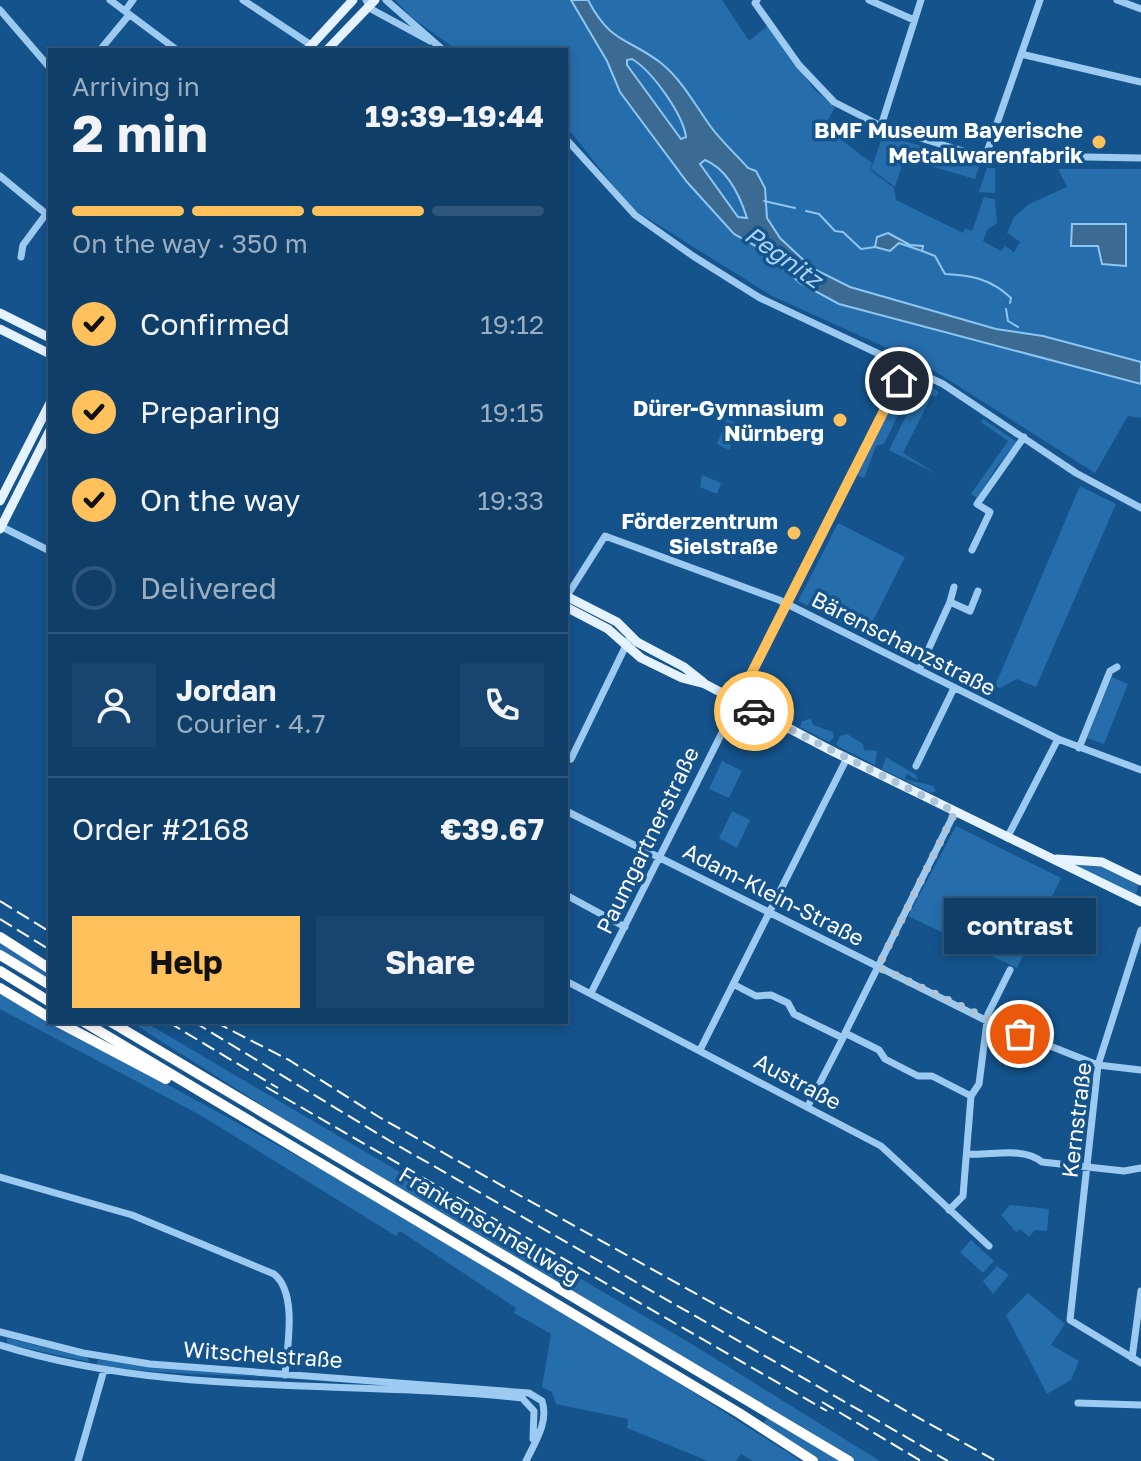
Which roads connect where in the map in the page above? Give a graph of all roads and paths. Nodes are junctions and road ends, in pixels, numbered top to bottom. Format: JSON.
{"nodes":[{"id":1,"x":110,"y":0,"type":"edge"},
{"id":2,"x":133,"y":0,"type":"edge"},
{"id":3,"x":243,"y":0,"type":"edge"},
{"id":4,"x":353,"y":0,"type":"edge"},
{"id":5,"x":386,"y":0,"type":"edge"},
{"id":6,"x":869,"y":0,"type":"edge"},
{"id":7,"x":921,"y":0,"type":"edge"},
{"id":8,"x":1040,"y":0,"type":"edge"},
{"id":9,"x":1117,"y":0,"type":"edge"},
{"id":10,"x":370,"y":2,"type":"edge"},
{"id":11,"x":756,"y":2,"type":"edge"},
{"id":12,"x":1141,"y":9,"type":"edge"},
{"id":13,"x":0,"y":10,"type":"edge"},
{"id":14,"x":127,"y":13,"type":"junction"},
{"id":15,"x":914,"y":20,"type":"junction"},
{"id":16,"x":430,"y":41,"type":"junction"},
{"id":17,"x":101,"y":48,"type":"edge"},
{"id":18,"x":174,"y":48,"type":"edge"},
{"id":19,"x":309,"y":48,"type":"edge"},
{"id":20,"x":329,"y":48,"type":"edge"},
{"id":21,"x":440,"y":48,"type":"edge"},
{"id":22,"x":1021,"y":54,"type":"junction"},
{"id":23,"x":48,"y":66,"type":"edge"},
{"id":24,"x":1141,"y":82,"type":"edge"},
{"id":25,"x":881,"y":126,"type":"junction"},
{"id":26,"x":568,"y":141,"type":"edge"},
{"id":27,"x":986,"y":155,"type":"junction"},
{"id":28,"x":1141,"y":158,"type":"edge"},
{"id":29,"x":0,"y":176,"type":"edge"},
{"id":30,"x":48,"y":215,"type":"edge"},
{"id":31,"x":21,"y":257,"type":"dead end"},
{"id":32,"x":0,"y":313,"type":"edge"},
{"id":33,"x":0,"y":329,"type":"edge"},
{"id":34,"x":48,"y":337,"type":"edge"},
{"id":35,"x":48,"y":353,"type":"edge"},
{"id":36,"x":899,"y":381,"type":"dead end"},
{"id":37,"x":48,"y":407,"type":"edge"},
{"id":38,"x":48,"y":434,"type":"edge"},
{"id":39,"x":1024,"y":437,"type":"junction"},
{"id":40,"x":0,"y":501,"type":"edge"},
{"id":41,"x":1141,"y":508,"type":"edge"},
{"id":42,"x":0,"y":527,"type":"edge"},
{"id":43,"x":48,"y":550,"type":"edge"},
{"id":44,"x":972,"y":550,"type":"dead end"},
{"id":45,"x":954,"y":587,"type":"dead end"},
{"id":46,"x":978,"y":591,"type":"dead end"},
{"id":47,"x":568,"y":593,"type":"edge"},
{"id":48,"x":568,"y":597,"type":"edge"},
{"id":49,"x":950,"y":602,"type":"junction"},
{"id":50,"x":787,"y":604,"type":"junction"},
{"id":51,"x":568,"y":608,"type":"edge"},
{"id":52,"x":631,"y":635,"type":"junction"},
{"id":53,"x":626,"y":646,"type":"junction"},
{"id":54,"x":1117,"y":667,"type":"dead end"},
{"id":55,"x":919,"y":670,"type":"junction"},
{"id":56,"x":705,"y":684,"type":"junction"},
{"id":57,"x":954,"y":688,"type":"junction"},
{"id":58,"x":737,"y":702,"type":"junction"},
{"id":59,"x":1058,"y":739,"type":"junction"},
{"id":60,"x":1079,"y":748,"type":"junction"},
{"id":61,"x":847,"y":758,"type":"junction"},
{"id":62,"x":571,"y":759,"type":"dead end"},
{"id":63,"x":916,"y":766,"type":"dead end"},
{"id":64,"x":1141,"y":770,"type":"edge"},
{"id":65,"x":568,"y":812,"type":"edge"},
{"id":66,"x":955,"y":812,"type":"junction"},
{"id":67,"x":1007,"y":838,"type":"junction"},
{"id":68,"x":658,"y":856,"type":"junction"},
{"id":69,"x":1054,"y":859,"type":"junction"},
{"id":70,"x":1098,"y":861,"type":"junction"},
{"id":71,"x":1092,"y":880,"type":"junction"},
{"id":72,"x":1141,"y":881,"type":"edge"},
{"id":73,"x":568,"y":896,"type":"edge"},
{"id":74,"x":1141,"y":902,"type":"edge"},
{"id":75,"x":768,"y":912,"type":"junction"},
{"id":76,"x":625,"y":927,"type":"junction"},
{"id":77,"x":1141,"y":930,"type":"edge"},
{"id":78,"x":0,"y":937,"type":"edge"},
{"id":79,"x":0,"y":955,"type":"edge"},
{"id":80,"x":878,"y":967,"type":"junction"},
{"id":81,"x":48,"y":968,"type":"edge"},
{"id":82,"x":1010,"y":970,"type":"dead end"},
{"id":83,"x":0,"y":971,"type":"edge"},
{"id":84,"x":568,"y":982,"type":"edge"},
{"id":85,"x":48,"y":984,"type":"edge"},
{"id":86,"x":733,"y":984,"type":"junction"},
{"id":87,"x":0,"y":988,"type":"edge"},
{"id":88,"x":591,"y":993,"type":"junction"},
{"id":89,"x":48,"y":1001,"type":"edge"},
{"id":90,"x":48,"y":1017,"type":"edge"},
{"id":91,"x":987,"y":1021,"type":"junction"},
{"id":92,"x":62,"y":1024,"type":"edge"},
{"id":93,"x":87,"y":1024,"type":"edge"},
{"id":94,"x":114,"y":1024,"type":"edge"},
{"id":95,"x":125,"y":1024,"type":"edge"},
{"id":96,"x":844,"y":1035,"type":"junction"},
{"id":97,"x":157,"y":1050,"type":"junction"},
{"id":98,"x":700,"y":1050,"type":"junction"},
{"id":99,"x":1098,"y":1065,"type":"junction"},
{"id":100,"x":1141,"y":1070,"type":"edge"},
{"id":101,"x":194,"y":1088,"type":"junction"},
{"id":102,"x":971,"y":1096,"type":"junction"},
{"id":103,"x":808,"y":1106,"type":"junction"},
{"id":104,"x":968,"y":1154,"type":"junction"},
{"id":105,"x":1089,"y":1167,"type":"junction"},
{"id":106,"x":1141,"y":1168,"type":"edge"},
{"id":107,"x":0,"y":1177,"type":"edge"},
{"id":108,"x":949,"y":1210,"type":"junction"},
{"id":109,"x":989,"y":1246,"type":"dead end"},
{"id":110,"x":1141,"y":1291,"type":"edge"},
{"id":111,"x":2,"y":1332,"type":"edge"},
{"id":112,"x":0,"y":1344,"type":"edge"},
{"id":113,"x":1132,"y":1358,"type":"junction"},
{"id":114,"x":1141,"y":1363,"type":"edge"},
{"id":115,"x":104,"y":1370,"type":"junction"},
{"id":116,"x":285,"y":1373,"type":"junction"},
{"id":117,"x":284,"y":1385,"type":"junction"},
{"id":118,"x":523,"y":1395,"type":"junction"},
{"id":119,"x":1078,"y":1403,"type":"dead end"},
{"id":120,"x":1141,"y":1405,"type":"edge"},
{"id":121,"x":78,"y":1461,"type":"edge"},
{"id":122,"x":526,"y":1461,"type":"edge"},
{"id":123,"x":813,"y":1461,"type":"edge"},
{"id":124,"x":849,"y":1461,"type":"edge"}],
"edges":[{"from":1,"to":14,"type":"street"},
{"from":2,"to":14,"type":"street"},
{"from":3,"to":19,"type":"street"},
{"from":4,"to":19,"type":"main road"},
{"from":5,"to":16,"type":"street"},
{"from":6,"to":15,"type":"street"},
{"from":7,"to":15,"type":"street"},
{"from":8,"to":22,"type":"street"},
{"from":9,"to":12,"type":"street"},
{"from":10,"to":16,"type":"street"},
{"from":10,"to":20,"type":"main road"},
{"from":11,"to":25,"type":"street"},
{"from":13,"to":23,"type":"street"},
{"from":14,"to":17,"type":"street"},
{"from":14,"to":18,"type":"street"},
{"from":15,"to":25,"type":"street"},
{"from":16,"to":21,"type":"street"},
{"from":22,"to":24,"type":"street"},
{"from":22,"to":27,"type":"street"},
{"from":25,"to":27,"type":"street"},
{"from":26,"to":39,"type":"street"},
{"from":27,"to":28,"type":"street"},
{"from":29,"to":30,"type":"street"},
{"from":30,"to":31,"type":"street"},
{"from":32,"to":34,"type":"main road"},
{"from":33,"to":35,"type":"main road"},
{"from":36,"to":50,"type":"street","name":"Paumgartnerstraße"},
{"from":37,"to":40,"type":"main road"},
{"from":38,"to":42,"type":"main road"},
{"from":39,"to":41,"type":"street"},
{"from":39,"to":44,"type":"street"},
{"from":42,"to":43,"type":"street"},
{"from":45,"to":49,"type":"street"},
{"from":46,"to":49,"type":"street"},
{"from":47,"to":50,"type":"street","name":"Bärenschanzstraße"},
{"from":48,"to":52,"type":"main road"},
{"from":49,"to":55,"type":"street"},
{"from":50,"to":55,"type":"street","name":"Bärenschanzstraße"},
{"from":50,"to":58,"type":"street","name":"Paumgartnerstraße"},
{"from":51,"to":53,"type":"main road"},
{"from":52,"to":53,"type":"street"},
{"from":52,"to":56,"type":"main road"},
{"from":53,"to":56,"type":"main road"},
{"from":53,"to":62,"type":"street"},
{"from":54,"to":60,"type":"street"},
{"from":55,"to":57,"type":"street","name":"Bärenschanzstraße"},
{"from":56,"to":58,"type":"main road"},
{"from":57,"to":59,"type":"street","name":"Bärenschanzstraße"},
{"from":57,"to":63,"type":"street"},
{"from":58,"to":61,"type":"main road"},
{"from":58,"to":68,"type":"street","name":"Paumgartnerstraße"},
{"from":59,"to":60,"type":"street","name":"Bärenschanzstraße"},
{"from":59,"to":67,"type":"street"},
{"from":60,"to":64,"type":"street","name":"Bärenschanzstraße"},
{"from":61,"to":66,"type":"main road"},
{"from":61,"to":75,"type":"street"},
{"from":65,"to":68,"type":"street","name":"Adam-Klein-Straße"},
{"from":66,"to":67,"type":"main road"},
{"from":66,"to":80,"type":"street"},
{"from":67,"to":69,"type":"main road"},
{"from":68,"to":75,"type":"street","name":"Adam-Klein-Straße"},
{"from":68,"to":76,"type":"street","name":"Paumgartnerstraße"},
{"from":69,"to":70,"type":"main road"},
{"from":69,"to":71,"type":"main road"},
{"from":70,"to":71,"type":"main road"},
{"from":70,"to":72,"type":"main road"},
{"from":71,"to":74,"type":"main road"},
{"from":73,"to":76,"type":"street"},
{"from":75,"to":80,"type":"street","name":"Adam-Klein-Straße"},
{"from":75,"to":86,"type":"street"},
{"from":76,"to":88,"type":"street","name":"Paumgartnerstraße"},
{"from":77,"to":99,"type":"street","name":"Kernstraße"},
{"from":78,"to":81,"type":"highway"},
{"from":79,"to":85,"type":"highway"},
{"from":80,"to":91,"type":"street","name":"Adam-Klein-Straße"},
{"from":80,"to":96,"type":"street"},
{"from":82,"to":91,"type":"street"},
{"from":83,"to":89,"type":"highway"},
{"from":84,"to":88,"type":"street","name":"Austraße"},
{"from":86,"to":96,"type":"street"},
{"from":86,"to":98,"type":"street"},
{"from":87,"to":90,"type":"highway"},
{"from":88,"to":98,"type":"street","name":"Austraße"},
{"from":91,"to":99,"type":"street","name":"Adam-Klein-Straße"},
{"from":91,"to":102,"type":"street"},
{"from":92,"to":101,"type":"highway"},
{"from":93,"to":101,"type":"highway","name":"Frankenschnellweg"},
{"from":94,"to":97,"type":"highway","name":"Frankenschnellweg"},
{"from":95,"to":97,"type":"highway"},
{"from":96,"to":102,"type":"street"},
{"from":96,"to":103,"type":"street"},
{"from":97,"to":124,"type":"highway","name":"Frankenschnellweg"},
{"from":98,"to":103,"type":"street","name":"Austraße"},
{"from":99,"to":100,"type":"street","name":"Adam-Klein-Straße"},
{"from":99,"to":105,"type":"street","name":"Kernstraße"},
{"from":101,"to":123,"type":"highway","name":"Frankenschnellweg"},
{"from":102,"to":104,"type":"street"},
{"from":103,"to":108,"type":"street","name":"Austraße"},
{"from":104,"to":105,"type":"street"},
{"from":104,"to":108,"type":"street"},
{"from":105,"to":106,"type":"street"},
{"from":105,"to":113,"type":"street","name":"Kernstraße"},
{"from":107,"to":116,"type":"street"},
{"from":108,"to":109,"type":"street","name":"Austraße"},
{"from":110,"to":113,"type":"street"},
{"from":111,"to":112,"type":"street","name":"Witschelstraße"},
{"from":111,"to":116,"type":"street","name":"Witschelstraße"},
{"from":112,"to":115,"type":"street","name":"Witschelstraße"},
{"from":113,"to":114,"type":"street"},
{"from":115,"to":117,"type":"street","name":"Witschelstraße"},
{"from":115,"to":121,"type":"street"},
{"from":116,"to":117,"type":"street"},
{"from":116,"to":118,"type":"street","name":"Witschelstraße"},
{"from":117,"to":118,"type":"street","name":"Witschelstraße"},
{"from":118,"to":122,"type":"street"},
{"from":119,"to":120,"type":"street"}]}
